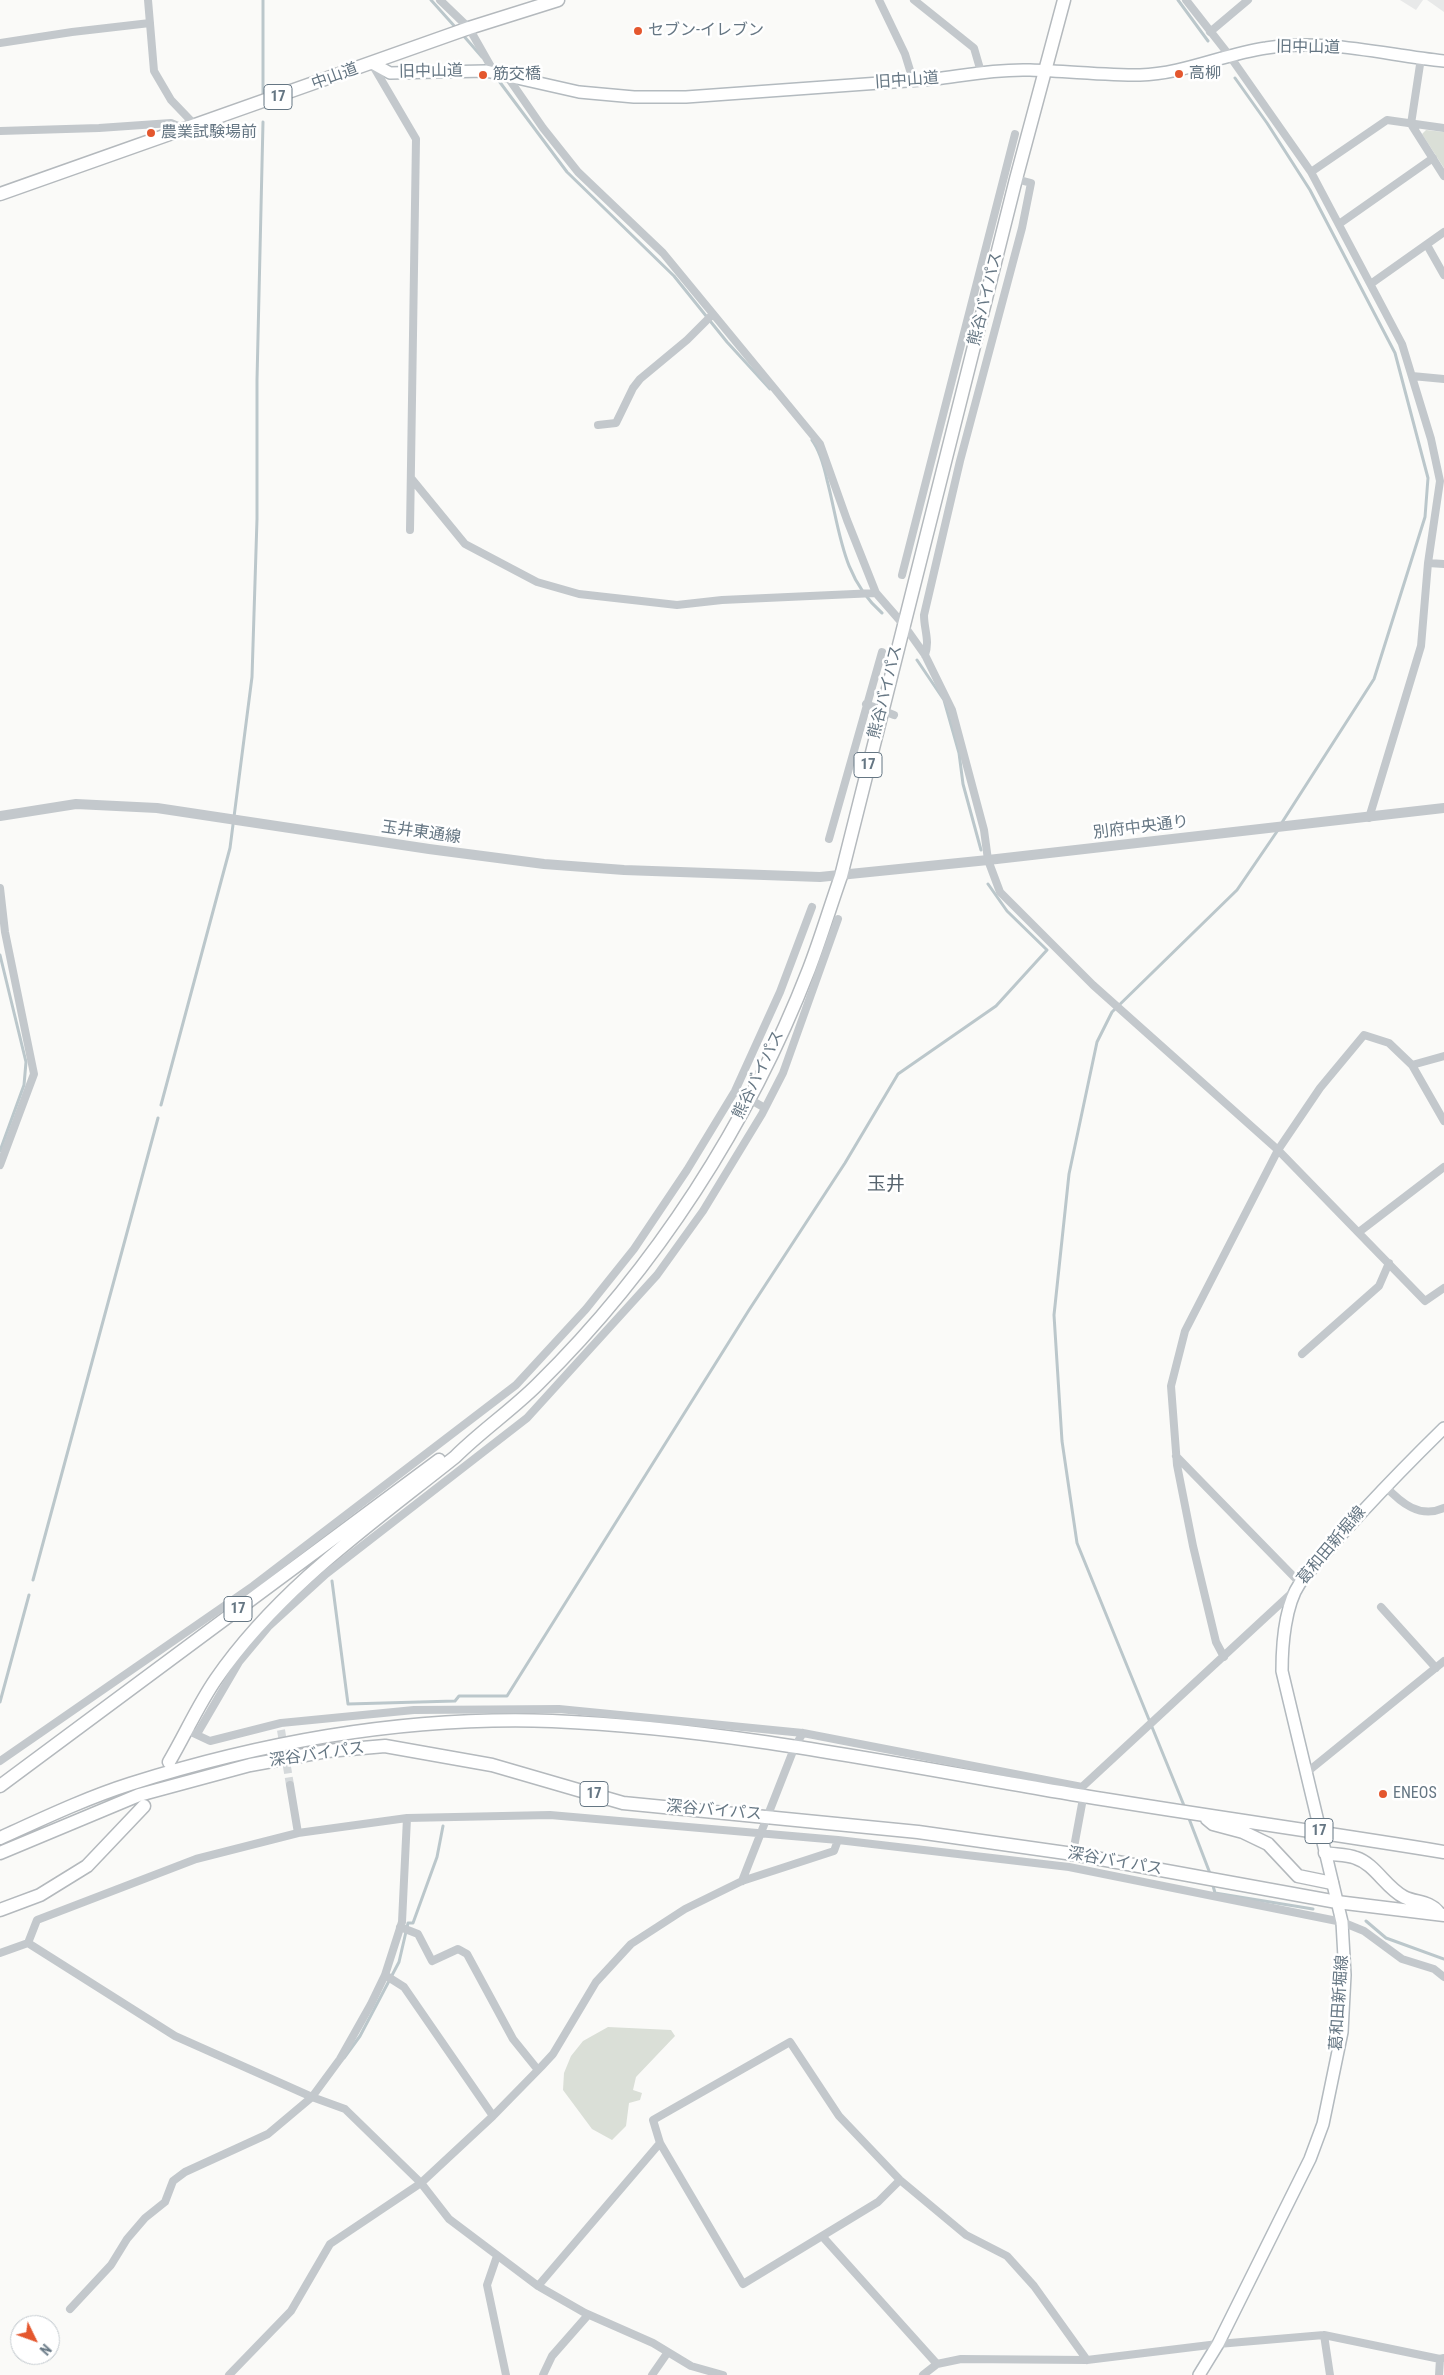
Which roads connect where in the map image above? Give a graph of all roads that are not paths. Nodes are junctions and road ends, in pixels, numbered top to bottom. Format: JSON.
{"nodes":[{"id":1,"x":148,"y":0,"type":"edge"},
{"id":2,"x":440,"y":0,"type":"edge"},
{"id":3,"x":558,"y":0,"type":"edge"},
{"id":4,"x":879,"y":0,"type":"edge"},
{"id":5,"x":914,"y":0,"type":"edge"},
{"id":6,"x":1064,"y":0,"type":"edge"},
{"id":7,"x":1186,"y":0,"type":"edge"},
{"id":8,"x":1248,"y":0,"type":"edge"},
{"id":9,"x":150,"y":23,"type":"junction"},
{"id":10,"x":469,"y":28,"type":"junction"},
{"id":11,"x":1210,"y":32,"type":"junction"},
{"id":12,"x":0,"y":43,"type":"edge"},
{"id":13,"x":1229,"y":55,"type":"junction"},
{"id":14,"x":1421,"y":58,"type":"junction"},
{"id":15,"x":1444,"y":61,"type":"edge"},
{"id":16,"x":372,"y":63,"type":"junction"},
{"id":17,"x":494,"y":72,"type":"junction"},
{"id":18,"x":980,"y":72,"type":"junction"},
{"id":19,"x":1043,"y":72,"type":"junction"},
{"id":20,"x":506,"y":74,"type":"junction"},
{"id":21,"x":913,"y":80,"type":"junction"},
{"id":22,"x":1411,"y":124,"type":"junction"},
{"id":23,"x":188,"y":126,"type":"junction"},
{"id":24,"x":1444,"y":128,"type":"edge"},
{"id":25,"x":0,"y":131,"type":"edge"},
{"id":26,"x":1015,"y":134,"type":"dead end"},
{"id":27,"x":1433,"y":158,"type":"junction"},
{"id":28,"x":1311,"y":172,"type":"junction"},
{"id":29,"x":1444,"y":176,"type":"edge"},
{"id":30,"x":1016,"y":179,"type":"junction"},
{"id":31,"x":0,"y":194,"type":"edge"},
{"id":32,"x":1339,"y":224,"type":"junction"},
{"id":33,"x":997,"y":228,"type":"junction"},
{"id":34,"x":1444,"y":232,"type":"edge"},
{"id":35,"x":1427,"y":245,"type":"junction"},
{"id":36,"x":1444,"y":275,"type":"edge"},
{"id":37,"x":1372,"y":284,"type":"junction"},
{"id":38,"x":713,"y":314,"type":"junction"},
{"id":39,"x":1412,"y":376,"type":"junction"},
{"id":40,"x":1444,"y":379,"type":"edge"},
{"id":41,"x":598,"y":425,"type":"dead end"},
{"id":42,"x":411,"y":478,"type":"junction"},
{"id":43,"x":923,"y":495,"type":"junction"},
{"id":44,"x":936,"y":498,"type":"junction"},
{"id":45,"x":410,"y":530,"type":"dead end"},
{"id":46,"x":1428,"y":563,"type":"junction"},
{"id":47,"x":1444,"y":564,"type":"edge"},
{"id":48,"x":902,"y":575,"type":"dead end"},
{"id":49,"x":876,"y":593,"type":"junction"},
{"id":50,"x":903,"y":624,"type":"junction"},
{"id":51,"x":882,"y":652,"type":"dead end"},
{"id":52,"x":924,"y":655,"type":"junction"},
{"id":53,"x":866,"y":704,"type":"junction"},
{"id":54,"x":888,"y":713,"type":"junction"},
{"id":55,"x":1444,"y":808,"type":"edge"},
{"id":56,"x":0,"y":816,"type":"edge"},
{"id":57,"x":1369,"y":818,"type":"junction"},
{"id":58,"x":829,"y":839,"type":"dead end"},
{"id":59,"x":988,"y":860,"type":"junction"},
{"id":60,"x":841,"y":876,"type":"junction"},
{"id":61,"x":0,"y":888,"type":"edge"},
{"id":62,"x":812,"y":907,"type":"dead end"},
{"id":63,"x":838,"y":919,"type":"dead end"},
{"id":64,"x":1444,"y":1056,"type":"edge"},
{"id":65,"x":1412,"y":1065,"type":"junction"},
{"id":66,"x":734,"y":1091,"type":"junction"},
{"id":67,"x":749,"y":1099,"type":"junction"},
{"id":68,"x":765,"y":1108,"type":"junction"},
{"id":69,"x":1444,"y":1121,"type":"edge"},
{"id":70,"x":1278,"y":1150,"type":"junction"},
{"id":71,"x":0,"y":1166,"type":"edge"},
{"id":72,"x":1444,"y":1167,"type":"edge"},
{"id":73,"x":1360,"y":1232,"type":"junction"},
{"id":74,"x":634,"y":1249,"type":"junction"},
{"id":75,"x":645,"y":1261,"type":"junction"},
{"id":76,"x":1389,"y":1264,"type":"junction"},
{"id":77,"x":657,"y":1274,"type":"junction"},
{"id":78,"x":1444,"y":1288,"type":"edge"},
{"id":79,"x":1302,"y":1354,"type":"dead end"},
{"id":80,"x":1444,"y":1428,"type":"edge"},
{"id":81,"x":479,"y":1434,"type":"junction"},
{"id":82,"x":1176,"y":1456,"type":"junction"},
{"id":83,"x":1385,"y":1486,"type":"junction"},
{"id":84,"x":1444,"y":1508,"type":"edge"},
{"id":85,"x":1298,"y":1586,"type":"junction"},
{"id":86,"x":256,"y":1590,"type":"junction"},
{"id":87,"x":1382,"y":1607,"type":"dead end"},
{"id":88,"x":268,"y":1622,"type":"junction"},
{"id":89,"x":1224,"y":1656,"type":"junction"},
{"id":90,"x":1444,"y":1661,"type":"edge"},
{"id":91,"x":1436,"y":1668,"type":"junction"},
{"id":92,"x":192,"y":1732,"type":"junction"},
{"id":93,"x":803,"y":1733,"type":"junction"},
{"id":94,"x":796,"y":1746,"type":"junction"},
{"id":95,"x":0,"y":1761,"type":"edge"},
{"id":96,"x":169,"y":1762,"type":"dead end"},
{"id":97,"x":1306,"y":1773,"type":"junction"},
{"id":98,"x":290,"y":1785,"type":"tunnel mouth"},
{"id":99,"x":0,"y":1786,"type":"edge"},
{"id":100,"x":1083,"y":1792,"type":"junction"},
{"id":101,"x":144,"y":1806,"type":"dead end"},
{"id":102,"x":1196,"y":1813,"type":"junction"},
{"id":103,"x":769,"y":1816,"type":"junction"},
{"id":104,"x":407,"y":1818,"type":"junction"},
{"id":105,"x":1320,"y":1832,"type":"junction"},
{"id":106,"x":298,"y":1833,"type":"junction"},
{"id":107,"x":760,"y":1834,"type":"junction"},
{"id":108,"x":0,"y":1838,"type":"edge"},
{"id":109,"x":838,"y":1840,"type":"junction"},
{"id":110,"x":1444,"y":1852,"type":"edge"},
{"id":111,"x":0,"y":1853,"type":"edge"},
{"id":112,"x":1325,"y":1853,"type":"junction"},
{"id":113,"x":1073,"y":1854,"type":"junction"},
{"id":114,"x":1070,"y":1867,"type":"junction"},
{"id":115,"x":742,"y":1881,"type":"junction"},
{"id":116,"x":1332,"y":1883,"type":"junction"},
{"id":117,"x":1338,"y":1902,"type":"junction"},
{"id":118,"x":0,"y":1910,"type":"edge"},
{"id":119,"x":1442,"y":1915,"type":"edge"},
{"id":120,"x":1342,"y":1922,"type":"junction"},
{"id":121,"x":400,"y":1928,"type":"junction"},
{"id":122,"x":28,"y":1943,"type":"junction"},
{"id":123,"x":0,"y":1953,"type":"edge"},
{"id":124,"x":385,"y":1975,"type":"junction"},
{"id":125,"x":1444,"y":1977,"type":"edge"},
{"id":126,"x":538,"y":2070,"type":"junction"},
{"id":127,"x":312,"y":2097,"type":"junction"},
{"id":128,"x":493,"y":2116,"type":"junction"},
{"id":129,"x":660,"y":2143,"type":"junction"},
{"id":130,"x":900,"y":2180,"type":"junction"},
{"id":131,"x":421,"y":2183,"type":"junction"},
{"id":132,"x":822,"y":2236,"type":"junction"},
{"id":133,"x":497,"y":2256,"type":"junction"},
{"id":134,"x":538,"y":2286,"type":"junction"},
{"id":135,"x":70,"y":2309,"type":"dead end"},
{"id":136,"x":588,"y":2315,"type":"junction"},
{"id":137,"x":1324,"y":2335,"type":"junction"},
{"id":138,"x":1218,"y":2344,"type":"junction"},
{"id":139,"x":668,"y":2352,"type":"junction"},
{"id":140,"x":1442,"y":2358,"type":"edge"},
{"id":141,"x":1088,"y":2360,"type":"junction"},
{"id":142,"x":937,"y":2364,"type":"junction"},
{"id":143,"x":229,"y":2375,"type":"edge"},
{"id":144,"x":506,"y":2375,"type":"edge"},
{"id":145,"x":543,"y":2375,"type":"edge"},
{"id":146,"x":652,"y":2375,"type":"edge"},
{"id":147,"x":723,"y":2375,"type":"edge"},
{"id":148,"x":923,"y":2375,"type":"edge"},
{"id":149,"x":1199,"y":2375,"type":"edge"},
{"id":150,"x":1330,"y":2375,"type":"edge"},
{"id":151,"x":1439,"y":2375,"type":"edge"}],
"edges":[{"from":1,"to":9,"type":"street"},
{"from":2,"to":10,"type":"street"},
{"from":3,"to":10,"type":"highway","name":"中山道","number":"17"},
{"from":4,"to":21,"type":"street"},
{"from":5,"to":18,"type":"street"},
{"from":6,"to":19,"type":"highway","name":"熊谷バイパス","number":"17"},
{"from":7,"to":11,"type":"street"},
{"from":8,"to":11,"type":"street"},
{"from":9,"to":12,"type":"street"},
{"from":9,"to":23,"type":"street"},
{"from":10,"to":16,"type":"highway","name":"中山道","number":"17"},
{"from":10,"to":17,"type":"street"},
{"from":11,"to":13,"type":"street"},
{"from":13,"to":14,"type":"main road","name":"旧中山道"},
{"from":13,"to":19,"type":"main road","name":"旧中山道"},
{"from":13,"to":28,"type":"street"},
{"from":14,"to":15,"type":"main road","name":"旧中山道"},
{"from":14,"to":22,"type":"street"},
{"from":16,"to":17,"type":"main road","name":"旧中山道"},
{"from":16,"to":23,"type":"highway","name":"中山道","number":"17"},
{"from":16,"to":42,"type":"street"},
{"from":17,"to":20,"type":"main road","name":"旧中山道"},
{"from":18,"to":19,"type":"main road","name":"旧中山道"},
{"from":18,"to":21,"type":"main road","name":"旧中山道"},
{"from":19,"to":30,"type":"highway","name":"熊谷バイパス","number":"17"},
{"from":20,"to":21,"type":"main road","name":"旧中山道"},
{"from":20,"to":38,"type":"street"},
{"from":22,"to":24,"type":"street"},
{"from":22,"to":27,"type":"street"},
{"from":22,"to":28,"type":"street"},
{"from":23,"to":25,"type":"street"},
{"from":23,"to":31,"type":"highway","name":"中山道","number":"17"},
{"from":26,"to":33,"type":"street"},
{"from":27,"to":29,"type":"street"},
{"from":27,"to":32,"type":"street"},
{"from":28,"to":32,"type":"street"},
{"from":30,"to":33,"type":"highway","name":"熊谷バイパス","number":"17"},
{"from":30,"to":52,"type":"street"},
{"from":32,"to":37,"type":"street"},
{"from":33,"to":43,"type":"street"},
{"from":33,"to":44,"type":"highway","name":"熊谷バイパス","number":"17"},
{"from":34,"to":35,"type":"street"},
{"from":35,"to":36,"type":"street"},
{"from":35,"to":37,"type":"street"},
{"from":37,"to":39,"type":"street"},
{"from":38,"to":41,"type":"street"},
{"from":38,"to":49,"type":"street"},
{"from":39,"to":40,"type":"street"},
{"from":39,"to":46,"type":"street"},
{"from":42,"to":45,"type":"street"},
{"from":42,"to":49,"type":"street"},
{"from":43,"to":44,"type":"street"},
{"from":43,"to":48,"type":"street"},
{"from":44,"to":50,"type":"highway","name":"熊谷バイパス","number":"17"},
{"from":46,"to":47,"type":"street"},
{"from":46,"to":57,"type":"street"},
{"from":49,"to":50,"type":"street"},
{"from":50,"to":52,"type":"street"},
{"from":50,"to":54,"type":"highway","name":"熊谷バイパス","number":"17"},
{"from":51,"to":53,"type":"street"},
{"from":52,"to":59,"type":"street"},
{"from":53,"to":54,"type":"street"},
{"from":53,"to":58,"type":"street"},
{"from":54,"to":60,"type":"highway","name":"熊谷バイパス","number":"17"},
{"from":55,"to":57,"type":"street","name":"別府中央通り"},
{"from":56,"to":60,"type":"street","name":"玉井東通線"},
{"from":57,"to":59,"type":"street","name":"別府中央通り"},
{"from":59,"to":60,"type":"street","name":"別府中央通り"},
{"from":59,"to":70,"type":"street"},
{"from":60,"to":67,"type":"highway","name":"熊谷バイパス","number":"17"},
{"from":61,"to":71,"type":"street"},
{"from":62,"to":66,"type":"street"},
{"from":63,"to":68,"type":"street"},
{"from":64,"to":65,"type":"street"},
{"from":65,"to":69,"type":"street"},
{"from":65,"to":70,"type":"street"},
{"from":66,"to":67,"type":"street"},
{"from":66,"to":74,"type":"street"},
{"from":67,"to":68,"type":"street"},
{"from":67,"to":75,"type":"highway","name":"熊谷バイパス","number":"17"},
{"from":68,"to":77,"type":"street"},
{"from":70,"to":73,"type":"street"},
{"from":70,"to":82,"type":"street"},
{"from":72,"to":73,"type":"street"},
{"from":73,"to":76,"type":"street"},
{"from":74,"to":75,"type":"street"},
{"from":74,"to":86,"type":"street"},
{"from":75,"to":77,"type":"street"},
{"from":75,"to":81,"type":"highway","name":"熊谷バイパス","number":"17"},
{"from":76,"to":78,"type":"street"},
{"from":76,"to":79,"type":"street"},
{"from":77,"to":88,"type":"street"},
{"from":80,"to":83,"type":"main road","name":"葛和田新堀線"},
{"from":81,"to":86,"type":"highway","number":"17"},
{"from":81,"to":88,"type":"highway","number":"17"},
{"from":82,"to":85,"type":"street"},
{"from":82,"to":89,"type":"street"},
{"from":83,"to":84,"type":"street"},
{"from":83,"to":85,"type":"main road","name":"葛和田新堀線"},
{"from":85,"to":89,"type":"street"},
{"from":85,"to":97,"type":"main road","name":"葛和田新堀線"},
{"from":86,"to":95,"type":"street"},
{"from":86,"to":99,"type":"highway","number":"17"},
{"from":87,"to":91,"type":"street"},
{"from":88,"to":92,"type":"highway","number":"17"},
{"from":89,"to":100,"type":"street"},
{"from":90,"to":91,"type":"street"},
{"from":91,"to":97,"type":"street"},
{"from":92,"to":93,"type":"street"},
{"from":92,"to":96,"type":"highway","number":"17"},
{"from":93,"to":94,"type":"street"},
{"from":93,"to":100,"type":"street"},
{"from":94,"to":100,"type":"highway","name":"深谷バイパス","number":"17"},
{"from":94,"to":103,"type":"street"},
{"from":94,"to":108,"type":"highway","name":"深谷バイパス","number":"17"},
{"from":97,"to":105,"type":"main road","name":"葛和田新堀線"},
{"from":98,"to":106,"type":"street"},
{"from":100,"to":102,"type":"highway","name":"深谷バイパス","number":"17"},
{"from":100,"to":113,"type":"street"},
{"from":101,"to":118,"type":"highway"},
{"from":102,"to":105,"type":"highway","name":"深谷バイパス","number":"17"},
{"from":102,"to":116,"type":"highway"},
{"from":103,"to":107,"type":"street"},
{"from":103,"to":111,"type":"highway","name":"深谷バイパス","number":"17"},
{"from":103,"to":113,"type":"highway","name":"深谷バイパス","number":"17"},
{"from":104,"to":106,"type":"street"},
{"from":104,"to":107,"type":"street"},
{"from":104,"to":121,"type":"street"},
{"from":105,"to":110,"type":"highway","name":"深谷バイパス","number":"17"},
{"from":105,"to":112,"type":"main road","name":"葛和田新堀線"},
{"from":106,"to":122,"type":"street"},
{"from":107,"to":109,"type":"street"},
{"from":107,"to":115,"type":"street"},
{"from":109,"to":114,"type":"street"},
{"from":109,"to":115,"type":"street"},
{"from":112,"to":116,"type":"main road","name":"葛和田新堀線"},
{"from":112,"to":119,"type":"highway"},
{"from":113,"to":114,"type":"street"},
{"from":113,"to":117,"type":"highway","name":"深谷バイパス","number":"17"},
{"from":114,"to":120,"type":"street"},
{"from":115,"to":126,"type":"street"},
{"from":116,"to":117,"type":"main road","name":"葛和田新堀線"},
{"from":117,"to":119,"type":"highway","name":"深谷バイパス","number":"17"},
{"from":117,"to":120,"type":"main road","name":"葛和田新堀線"},
{"from":120,"to":125,"type":"street"},
{"from":120,"to":138,"type":"main road","name":"葛和田新堀線"},
{"from":121,"to":124,"type":"street"},
{"from":121,"to":126,"type":"street"},
{"from":122,"to":123,"type":"street"},
{"from":122,"to":127,"type":"street"},
{"from":124,"to":127,"type":"street"},
{"from":124,"to":128,"type":"street"},
{"from":126,"to":128,"type":"street"},
{"from":127,"to":131,"type":"street"},
{"from":127,"to":135,"type":"street"},
{"from":128,"to":131,"type":"street"},
{"from":129,"to":130,"type":"street"},
{"from":129,"to":132,"type":"street"},
{"from":129,"to":134,"type":"street"},
{"from":130,"to":132,"type":"street"},
{"from":130,"to":141,"type":"street"},
{"from":131,"to":133,"type":"street"},
{"from":131,"to":143,"type":"street"},
{"from":132,"to":142,"type":"street"},
{"from":133,"to":134,"type":"street"},
{"from":133,"to":144,"type":"street"},
{"from":134,"to":136,"type":"street"},
{"from":136,"to":139,"type":"street"},
{"from":136,"to":145,"type":"street"},
{"from":137,"to":138,"type":"street"},
{"from":137,"to":140,"type":"street"},
{"from":137,"to":150,"type":"street"},
{"from":138,"to":141,"type":"street"},
{"from":138,"to":149,"type":"main road","name":"葛和田新堀線"},
{"from":139,"to":146,"type":"street"},
{"from":139,"to":147,"type":"street"},
{"from":140,"to":151,"type":"street"},
{"from":141,"to":142,"type":"street"},
{"from":142,"to":148,"type":"street"}]}
